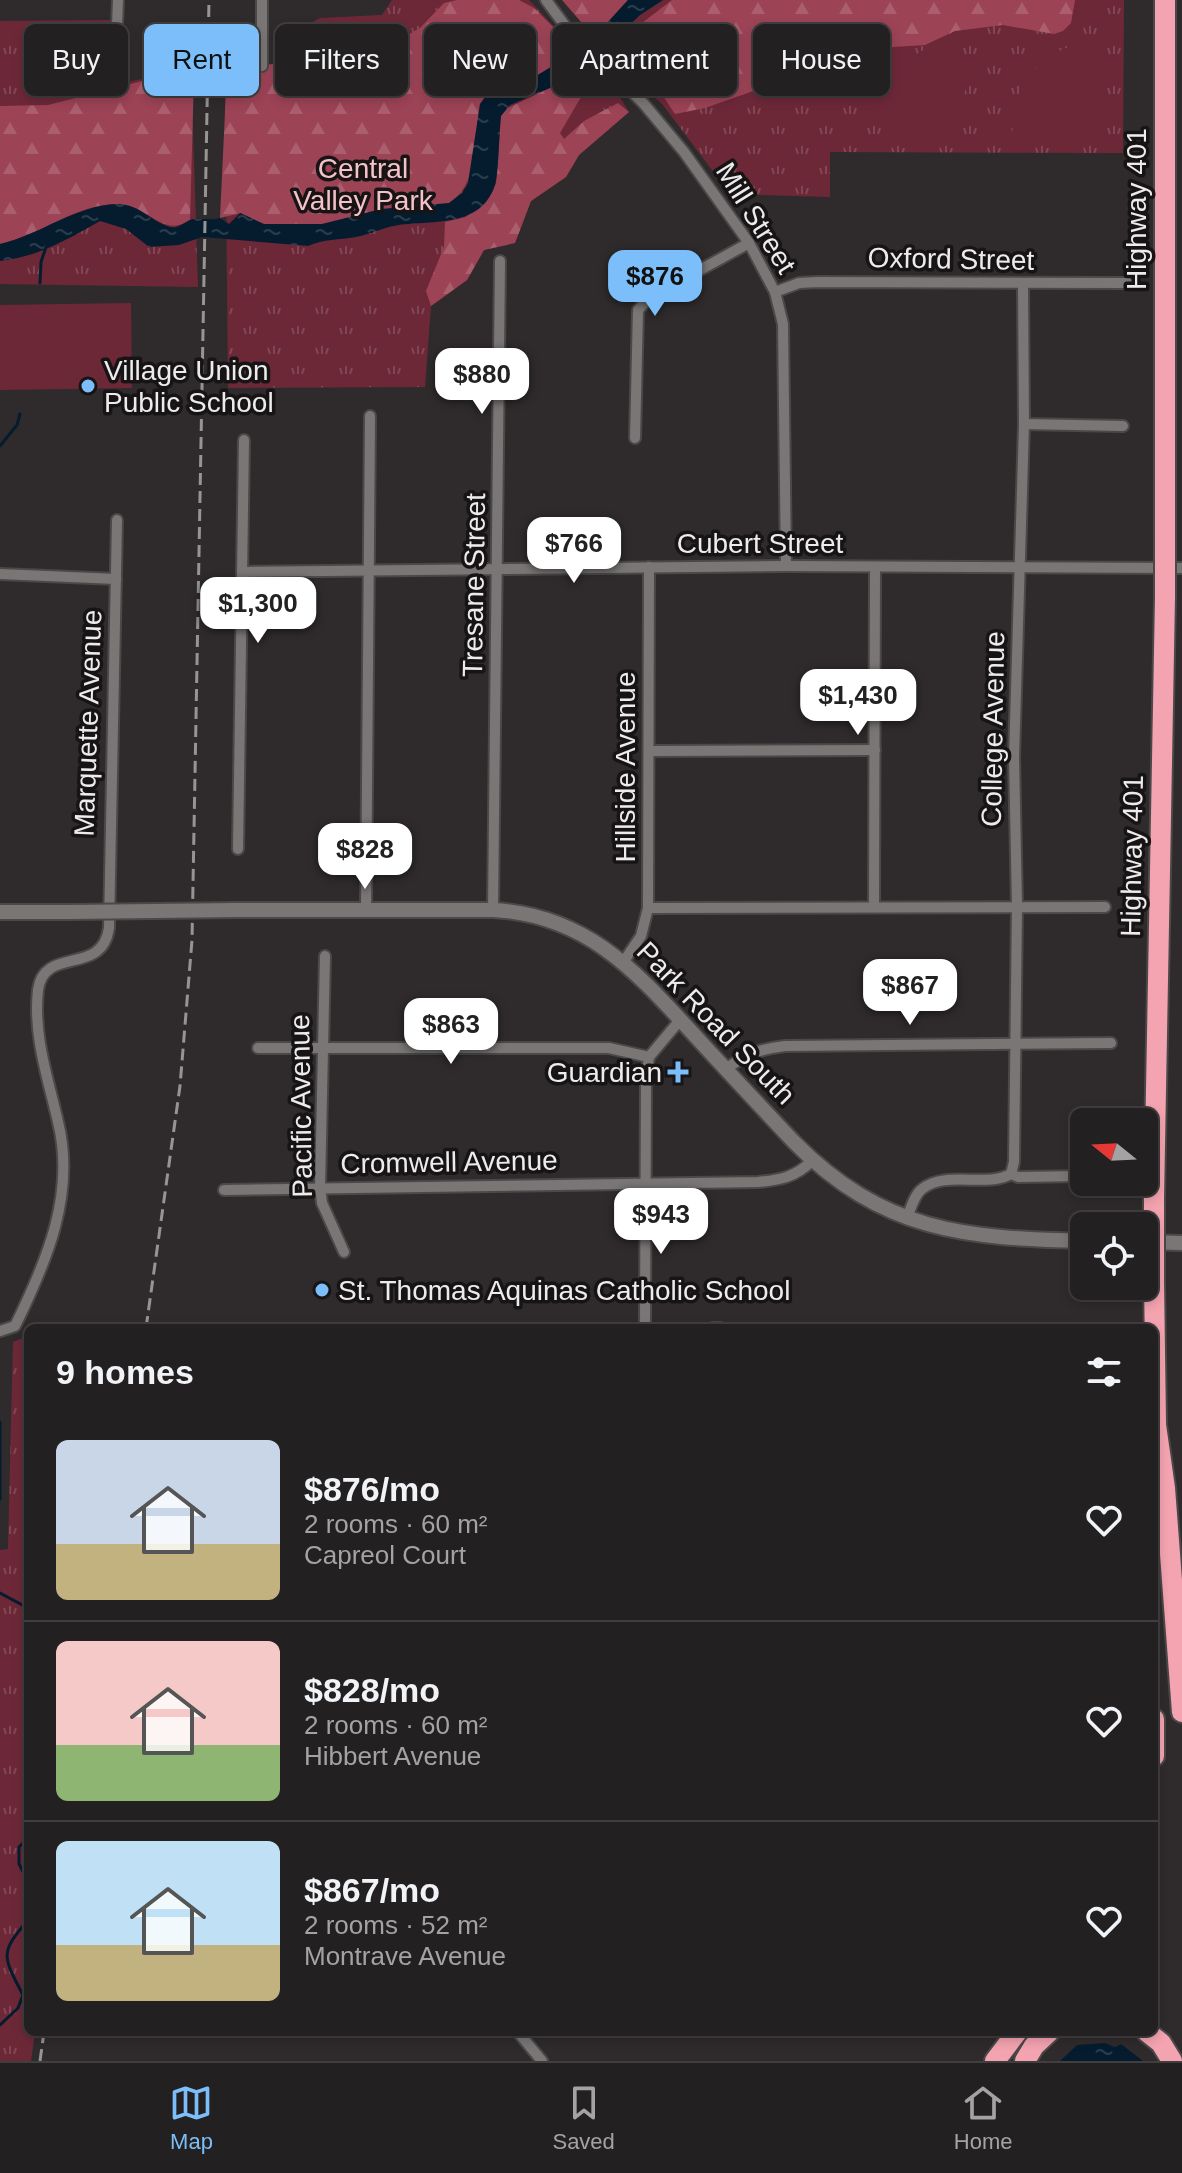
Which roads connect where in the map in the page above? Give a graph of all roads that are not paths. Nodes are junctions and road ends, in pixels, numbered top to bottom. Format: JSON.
{"nodes":[{"id":1,"x":118,"y":0,"type":"edge"},
{"id":2,"x":262,"y":0,"type":"edge"},
{"id":3,"x":546,"y":0,"type":"edge"},
{"id":4,"x":1163,"y":0,"type":"edge"},
{"id":5,"x":117,"y":24,"type":"edge"},
{"id":6,"x":262,"y":66,"type":"dead end"},
{"id":7,"x":749,"y":243,"type":"junction"},
{"id":8,"x":500,"y":261,"type":"dead end"},
{"id":9,"x":1128,"y":283,"type":"dead end"},
{"id":10,"x":1023,"y":284,"type":"junction"},
{"id":11,"x":775,"y":292,"type":"junction"},
{"id":12,"x":370,"y":416,"type":"dead end"},
{"id":13,"x":1024,"y":424,"type":"junction"},
{"id":14,"x":1123,"y":426,"type":"dead end"},
{"id":15,"x":635,"y":438,"type":"dead end"},
{"id":16,"x":244,"y":440,"type":"dead end"},
{"id":17,"x":117,"y":520,"type":"dead end"},
{"id":18,"x":786,"y":566,"type":"junction"},
{"id":19,"x":1020,"y":566,"type":"junction"},
{"id":20,"x":649,"y":567,"type":"junction"},
{"id":21,"x":875,"y":568,"type":"junction"},
{"id":22,"x":1182,"y":568,"type":"edge"},
{"id":23,"x":498,"y":570,"type":"junction"},
{"id":24,"x":369,"y":571,"type":"junction"},
{"id":25,"x":242,"y":572,"type":"junction"},
{"id":26,"x":0,"y":574,"type":"edge"},
{"id":27,"x":116,"y":579,"type":"junction"},
{"id":28,"x":875,"y":750,"type":"junction"},
{"id":29,"x":650,"y":751,"type":"junction"},
{"id":30,"x":238,"y":849,"type":"dead end"},
{"id":31,"x":1017,"y":906,"type":"junction"},
{"id":32,"x":874,"y":907,"type":"junction"},
{"id":33,"x":1105,"y":907,"type":"dead end"},
{"id":34,"x":648,"y":908,"type":"junction"},
{"id":35,"x":366,"y":910,"type":"junction"},
{"id":36,"x":493,"y":910,"type":"junction"},
{"id":37,"x":0,"y":912,"type":"edge"},
{"id":38,"x":325,"y":956,"type":"dead end"},
{"id":39,"x":624,"y":961,"type":"junction"},
{"id":40,"x":680,"y":1020,"type":"junction"},
{"id":41,"x":1016,"y":1043,"type":"junction"},
{"id":42,"x":1111,"y":1043,"type":"dead end"},
{"id":43,"x":258,"y":1048,"type":"dead end"},
{"id":44,"x":322,"y":1050,"type":"junction"},
{"id":45,"x":649,"y":1057,"type":"junction"},
{"id":46,"x":726,"y":1069,"type":"junction"},
{"id":47,"x":812,"y":1161,"type":"junction"},
{"id":48,"x":1011,"y":1174,"type":"junction"},
{"id":49,"x":1070,"y":1176,"type":"edge"},
{"id":50,"x":644,"y":1184,"type":"junction"},
{"id":51,"x":320,"y":1187,"type":"junction"},
{"id":52,"x":224,"y":1190,"type":"dead end"},
{"id":53,"x":907,"y":1217,"type":"junction"},
{"id":54,"x":1070,"y":1240,"type":"edge"},
{"id":55,"x":1158,"y":1242,"type":"edge"},
{"id":56,"x":1182,"y":1243,"type":"edge"},
{"id":57,"x":344,"y":1252,"type":"dead end"},
{"id":58,"x":645,"y":1324,"type":"edge"},
{"id":59,"x":1154,"y":1324,"type":"edge"},
{"id":60,"x":0,"y":1331,"type":"edge"},
{"id":61,"x":1158,"y":1448,"type":"edge"},
{"id":62,"x":1182,"y":1712,"type":"edge"},
{"id":63,"x":522,"y":2036,"type":"edge"},
{"id":64,"x":1014,"y":2036,"type":"edge"},
{"id":65,"x":1045,"y":2036,"type":"edge"},
{"id":66,"x":1152,"y":2036,"type":"edge"},
{"id":67,"x":542,"y":2061,"type":"edge"},
{"id":68,"x":995,"y":2061,"type":"edge"},
{"id":69,"x":1025,"y":2061,"type":"edge"},
{"id":70,"x":1172,"y":2061,"type":"edge"}],
"edges":[{"from":1,"to":5,"type":"street"},
{"from":2,"to":6,"type":"street"},
{"from":3,"to":7,"type":"street","name":"Mill Street"},
{"from":4,"to":59,"type":"highway","name":"Highway 401","bridge":true},
{"from":7,"to":11,"type":"street","name":"Mill Street"},
{"from":7,"to":15,"type":"street"},
{"from":8,"to":23,"type":"street","name":"Tresane Street"},
{"from":9,"to":10,"type":"street","name":"Oxford Street"},
{"from":10,"to":11,"type":"street","name":"Oxford Street"},
{"from":10,"to":13,"type":"street","name":"College Avenue"},
{"from":11,"to":18,"type":"street","name":"Mill Street"},
{"from":12,"to":24,"type":"street"},
{"from":13,"to":14,"type":"street"},
{"from":13,"to":19,"type":"street","name":"College Avenue"},
{"from":16,"to":25,"type":"street"},
{"from":17,"to":27,"type":"street","name":"Marquette Avenue"},
{"from":18,"to":20,"type":"street","name":"Cubert Street"},
{"from":18,"to":21,"type":"street","name":"Cubert Street"},
{"from":19,"to":21,"type":"street","name":"Cubert Street"},
{"from":19,"to":22,"type":"street","name":"Cubert Street"},
{"from":19,"to":31,"type":"street","name":"College Avenue"},
{"from":20,"to":23,"type":"street","name":"Cubert Street"},
{"from":20,"to":29,"type":"street","name":"Hillside Avenue"},
{"from":21,"to":28,"type":"street"},
{"from":23,"to":24,"type":"street","name":"Cubert Street"},
{"from":23,"to":36,"type":"street","name":"Tresane Street"},
{"from":24,"to":25,"type":"street","name":"Cubert Street"},
{"from":24,"to":35,"type":"street"},
{"from":25,"to":30,"type":"street"},
{"from":26,"to":27,"type":"street"},
{"from":27,"to":60,"type":"street","name":"Marquette Avenue"},
{"from":28,"to":29,"type":"street"},
{"from":28,"to":32,"type":"street"},
{"from":29,"to":34,"type":"street","name":"Hillside Avenue"},
{"from":31,"to":32,"type":"street","name":"Park Road South"},
{"from":31,"to":33,"type":"street","name":"Park Road South"},
{"from":31,"to":41,"type":"street","name":"College Avenue"},
{"from":32,"to":34,"type":"street","name":"Park Road South"},
{"from":34,"to":39,"type":"street","name":"Hillside Avenue"},
{"from":35,"to":36,"type":"main road","name":"Park Road South"},
{"from":35,"to":37,"type":"main road","name":"Park Road South","bridge":true},
{"from":36,"to":39,"type":"main road","name":"Park Road South"},
{"from":38,"to":44,"type":"street","name":"Pacific Avenue"},
{"from":39,"to":40,"type":"main road","name":"Park Road South"},
{"from":40,"to":45,"type":"street"},
{"from":40,"to":46,"type":"main road","name":"Park Road South"},
{"from":41,"to":42,"type":"street"},
{"from":41,"to":46,"type":"street"},
{"from":41,"to":48,"type":"street","name":"College Avenue"},
{"from":43,"to":44,"type":"street"},
{"from":44,"to":45,"type":"street"},
{"from":44,"to":51,"type":"street","name":"Pacific Avenue"},
{"from":45,"to":50,"type":"street"},
{"from":46,"to":47,"type":"main road","name":"Park Road South"},
{"from":47,"to":50,"type":"street","name":"Cromwell Avenue"},
{"from":47,"to":53,"type":"main road","name":"Park Road South"},
{"from":48,"to":49,"type":"street"},
{"from":48,"to":53,"type":"street"},
{"from":50,"to":51,"type":"street","name":"Cromwell Avenue"},
{"from":50,"to":58,"type":"street"},
{"from":51,"to":52,"type":"street","name":"Cromwell Avenue"},
{"from":51,"to":57,"type":"street","name":"Pacific Avenue"},
{"from":53,"to":54,"type":"main road","name":"Park Road South"},
{"from":55,"to":56,"type":"main road"},
{"from":61,"to":62,"type":"highway","name":"Highway 401"},
{"from":63,"to":67,"type":"street"},
{"from":64,"to":68,"type":"highway"},
{"from":65,"to":69,"type":"highway"},
{"from":66,"to":70,"type":"highway"}]}
